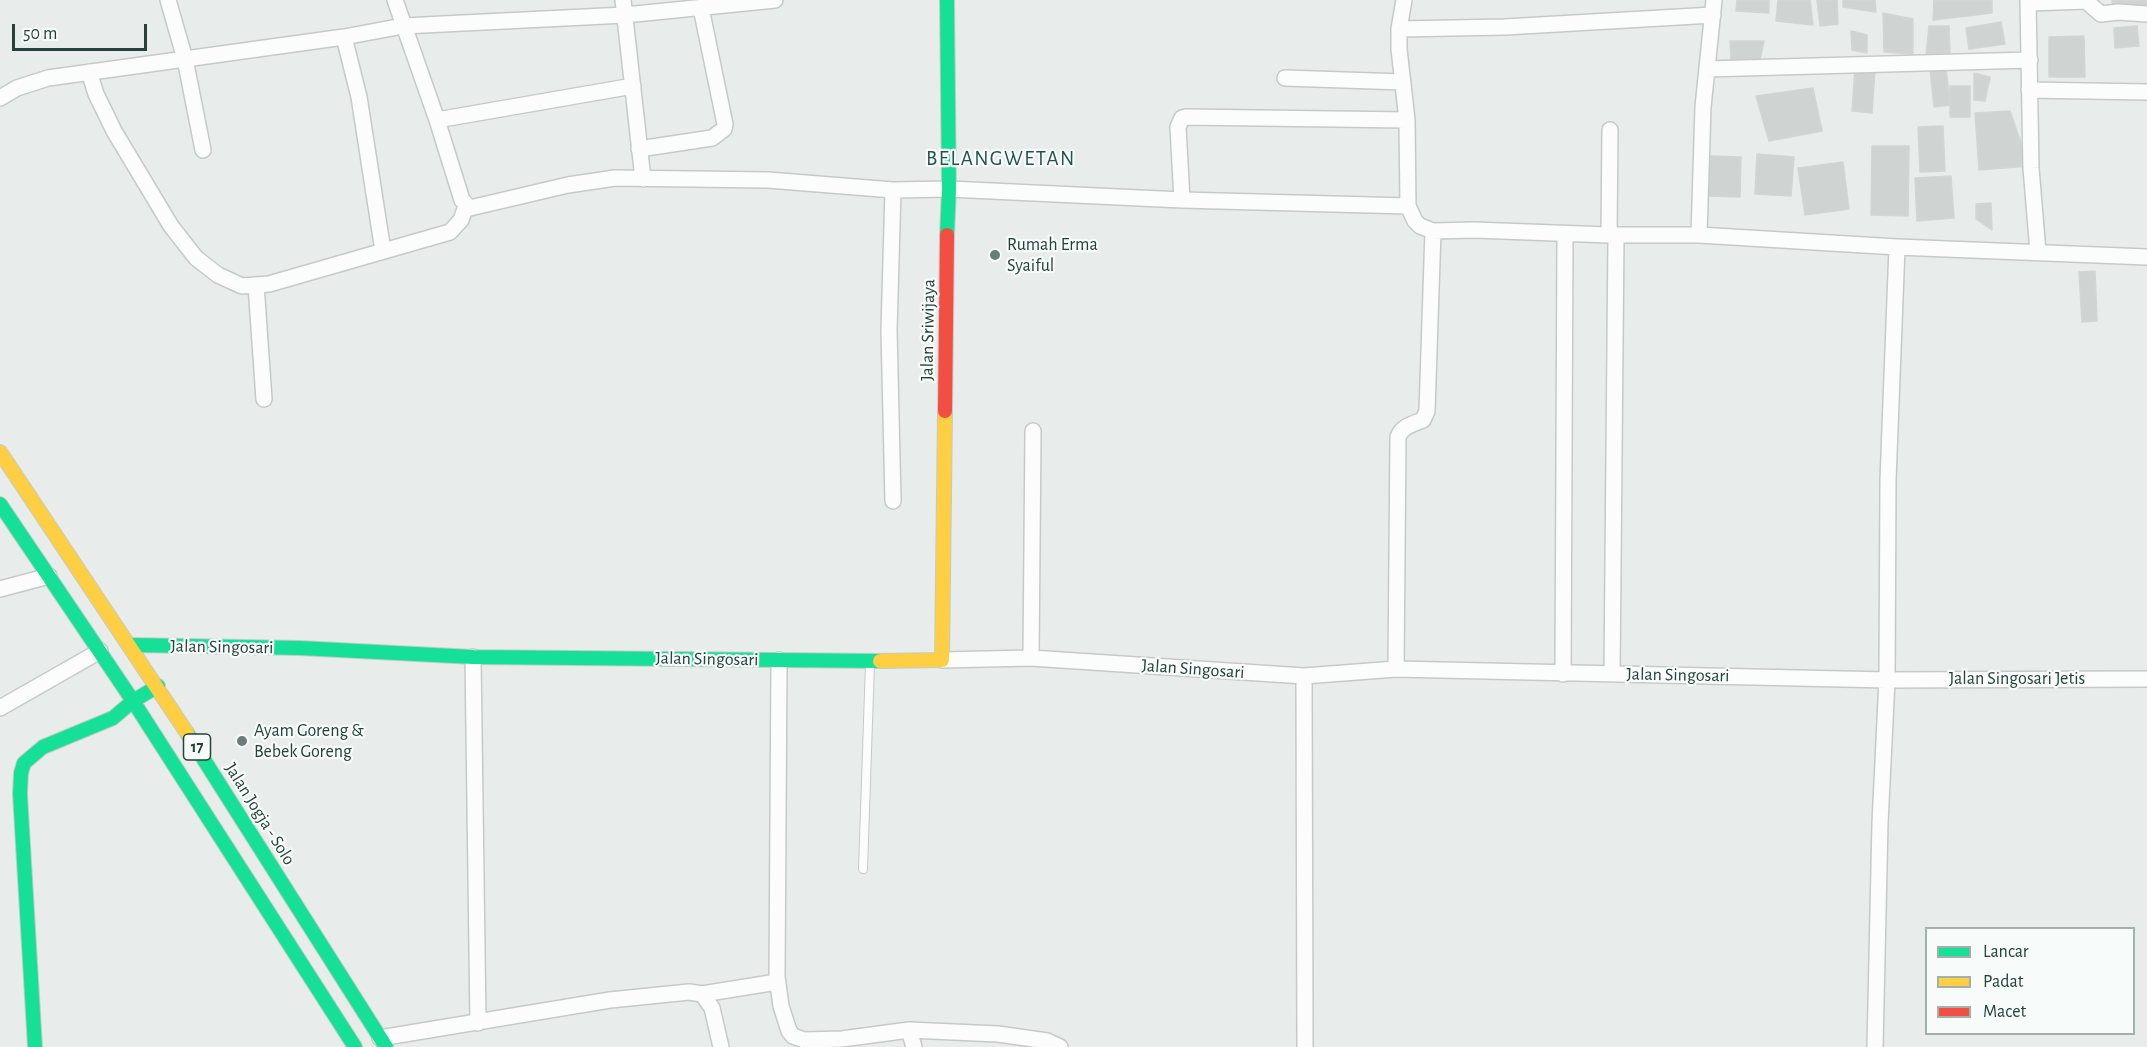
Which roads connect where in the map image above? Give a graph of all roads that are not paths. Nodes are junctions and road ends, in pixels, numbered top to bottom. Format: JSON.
{"nodes":[{"id":1,"x":168,"y":0,"type":"edge"},
{"id":2,"x":394,"y":0,"type":"edge"},
{"id":3,"x":775,"y":0,"type":"edge"},
{"id":4,"x":947,"y":0,"type":"edge"},
{"id":5,"x":1404,"y":0,"type":"edge"},
{"id":6,"x":2028,"y":1,"type":"edge"},
{"id":7,"x":624,"y":8,"type":"edge"},
{"id":8,"x":700,"y":8,"type":"junction"},
{"id":9,"x":1713,"y":8,"type":"edge"},
{"id":10,"x":2147,"y":14,"type":"edge"},
{"id":11,"x":403,"y":26,"type":"junction"},
{"id":12,"x":1399,"y":30,"type":"junction"},
{"id":13,"x":344,"y":37,"type":"junction"},
{"id":14,"x":185,"y":59,"type":"junction"},
{"id":15,"x":2030,"y":60,"type":"junction"},
{"id":16,"x":1707,"y":69,"type":"junction"},
{"id":17,"x":89,"y":72,"type":"junction"},
{"id":18,"x":1285,"y":78,"type":"dead end"},
{"id":19,"x":1403,"y":82,"type":"junction"},
{"id":20,"x":633,"y":86,"type":"junction"},
{"id":21,"x":2029,"y":90,"type":"junction"},
{"id":22,"x":2147,"y":92,"type":"edge"},
{"id":23,"x":0,"y":98,"type":"edge"},
{"id":24,"x":437,"y":120,"type":"junction"},
{"id":25,"x":1407,"y":120,"type":"junction"},
{"id":26,"x":1610,"y":130,"type":"dead end"},
{"id":27,"x":639,"y":148,"type":"junction"},
{"id":28,"x":204,"y":150,"type":"dead end"},
{"id":29,"x":643,"y":179,"type":"junction"},
{"id":30,"x":950,"y":189,"type":"junction"},
{"id":31,"x":893,"y":190,"type":"junction"},
{"id":32,"x":1182,"y":200,"type":"junction"},
{"id":33,"x":466,"y":206,"type":"junction"},
{"id":34,"x":1408,"y":206,"type":"junction"},
{"id":35,"x":1433,"y":231,"type":"junction"},
{"id":36,"x":1565,"y":234,"type":"junction"},
{"id":37,"x":1612,"y":235,"type":"junction"},
{"id":38,"x":1699,"y":235,"type":"junction"},
{"id":39,"x":1897,"y":247,"type":"junction"},
{"id":40,"x":382,"y":251,"type":"junction"},
{"id":41,"x":2038,"y":252,"type":"junction"},
{"id":42,"x":2147,"y":257,"type":"edge"},
{"id":43,"x":256,"y":285,"type":"junction"},
{"id":44,"x":264,"y":399,"type":"dead end"},
{"id":45,"x":1033,"y":431,"type":"dead end"},
{"id":46,"x":0,"y":452,"type":"edge"},
{"id":47,"x":893,"y":501,"type":"dead end"},
{"id":48,"x":0,"y":504,"type":"edge"},
{"id":49,"x":49,"y":576,"type":"junction"},
{"id":50,"x":0,"y":589,"type":"edge"},
{"id":51,"x":131,"y":645,"type":"junction"},
{"id":52,"x":100,"y":651,"type":"junction"},
{"id":53,"x":473,"y":657,"type":"junction"},
{"id":54,"x":1030,"y":658,"type":"junction"},
{"id":55,"x":779,"y":660,"type":"junction"},
{"id":56,"x":942,"y":660,"type":"junction"},
{"id":57,"x":870,"y":661,"type":"junction"},
{"id":58,"x":1396,"y":669,"type":"junction"},
{"id":59,"x":1563,"y":674,"type":"junction"},
{"id":60,"x":1612,"y":674,"type":"junction"},
{"id":61,"x":1304,"y":676,"type":"junction"},
{"id":62,"x":2147,"y":679,"type":"edge"},
{"id":63,"x":1887,"y":680,"type":"junction"},
{"id":64,"x":158,"y":686,"type":"junction"},
{"id":65,"x":133,"y":701,"type":"junction"},
{"id":66,"x":0,"y":708,"type":"edge"},
{"id":67,"x":863,"y":869,"type":"dead end"},
{"id":68,"x":777,"y":982,"type":"junction"},
{"id":69,"x":702,"y":994,"type":"junction"},
{"id":70,"x":478,"y":1023,"type":"junction"},
{"id":71,"x":909,"y":1030,"type":"junction"},
{"id":72,"x":383,"y":1043,"type":"edge"},
{"id":73,"x":843,"y":1043,"type":"edge"},
{"id":74,"x":35,"y":1047,"type":"edge"},
{"id":75,"x":355,"y":1047,"type":"edge"},
{"id":76,"x":721,"y":1047,"type":"edge"},
{"id":77,"x":914,"y":1047,"type":"edge"},
{"id":78,"x":1061,"y":1047,"type":"edge"},
{"id":79,"x":1305,"y":1047,"type":"edge"},
{"id":80,"x":1875,"y":1047,"type":"edge"}],
"edges":[{"from":1,"to":14,"type":"street"},
{"from":2,"to":11,"type":"street"},
{"from":3,"to":8,"type":"street"},
{"from":4,"to":30,"type":"main road","name":"Jalan Sriwijaya"},
{"from":5,"to":12,"type":"street"},
{"from":6,"to":10,"type":"street"},
{"from":6,"to":15,"type":"street"},
{"from":7,"to":8,"type":"street"},
{"from":7,"to":11,"type":"street"},
{"from":7,"to":20,"type":"street"},
{"from":8,"to":27,"type":"street"},
{"from":9,"to":12,"type":"street"},
{"from":9,"to":16,"type":"street"},
{"from":11,"to":13,"type":"street"},
{"from":11,"to":24,"type":"street"},
{"from":12,"to":19,"type":"street"},
{"from":13,"to":14,"type":"street"},
{"from":13,"to":40,"type":"street"},
{"from":14,"to":17,"type":"street"},
{"from":14,"to":28,"type":"street"},
{"from":15,"to":16,"type":"street"},
{"from":15,"to":21,"type":"street"},
{"from":16,"to":38,"type":"street"},
{"from":17,"to":23,"type":"street"},
{"from":17,"to":43,"type":"street"},
{"from":18,"to":19,"type":"street"},
{"from":19,"to":25,"type":"street"},
{"from":20,"to":24,"type":"street"},
{"from":20,"to":27,"type":"street"},
{"from":21,"to":22,"type":"street"},
{"from":21,"to":41,"type":"street"},
{"from":24,"to":33,"type":"street"},
{"from":25,"to":32,"type":"street"},
{"from":25,"to":34,"type":"street"},
{"from":26,"to":37,"type":"street"},
{"from":27,"to":29,"type":"street"},
{"from":29,"to":31,"type":"street"},
{"from":29,"to":33,"type":"street"},
{"from":30,"to":31,"type":"street"},
{"from":30,"to":32,"type":"street"},
{"from":30,"to":56,"type":"main road","name":"Jalan Sriwijaya"},
{"from":31,"to":47,"type":"street"},
{"from":32,"to":34,"type":"street"},
{"from":33,"to":40,"type":"street"},
{"from":34,"to":35,"type":"street"},
{"from":35,"to":36,"type":"street"},
{"from":35,"to":58,"type":"street"},
{"from":36,"to":37,"type":"street"},
{"from":36,"to":59,"type":"street"},
{"from":37,"to":38,"type":"street"},
{"from":37,"to":60,"type":"street"},
{"from":38,"to":39,"type":"street"},
{"from":39,"to":41,"type":"street"},
{"from":39,"to":63,"type":"street"},
{"from":40,"to":43,"type":"street"},
{"from":41,"to":42,"type":"street"},
{"from":43,"to":44,"type":"street"},
{"from":45,"to":54,"type":"street"},
{"from":46,"to":51,"type":"main road","name":"Jalan Jogja - Solo","number":"17"},
{"from":48,"to":49,"type":"main road","number":"17"},
{"from":49,"to":50,"type":"street"},
{"from":49,"to":52,"type":"main road","number":"17"},
{"from":51,"to":53,"type":"main road","name":"Jalan Singosari"},
{"from":51,"to":64,"type":"main road","name":"Jalan Jogja - Solo","number":"17"},
{"from":52,"to":65,"type":"main road","number":"17"},
{"from":52,"to":66,"type":"street"},
{"from":53,"to":55,"type":"main road","name":"Jalan Singosari"},
{"from":53,"to":70,"type":"street"},
{"from":54,"to":56,"type":"street","name":"Jalan Singosari"},
{"from":54,"to":61,"type":"street","name":"Jalan Singosari"},
{"from":55,"to":57,"type":"main road","name":"Jalan Singosari"},
{"from":55,"to":68,"type":"street"},
{"from":56,"to":57,"type":"main road","name":"Jalan Singosari"},
{"from":57,"to":67,"type":"lane"},
{"from":58,"to":59,"type":"street","name":"Jalan Singosari"},
{"from":58,"to":61,"type":"street","name":"Jalan Singosari"},
{"from":59,"to":60,"type":"street","name":"Jalan Singosari"},
{"from":60,"to":63,"type":"street","name":"Jalan Singosari"},
{"from":61,"to":79,"type":"street"},
{"from":62,"to":63,"type":"street","name":"Jalan Singosari Jetis"},
{"from":63,"to":80,"type":"street"},
{"from":64,"to":65,"type":"main road"},
{"from":64,"to":72,"type":"main road","name":"Jalan Jogja - Solo","number":"17"},
{"from":65,"to":74,"type":"main road"},
{"from":65,"to":75,"type":"main road","number":"17"},
{"from":68,"to":69,"type":"street"},
{"from":68,"to":73,"type":"street"},
{"from":69,"to":70,"type":"street"},
{"from":69,"to":76,"type":"street"},
{"from":70,"to":72,"type":"street"},
{"from":71,"to":73,"type":"street"},
{"from":71,"to":77,"type":"street"},
{"from":71,"to":78,"type":"street"}]}
